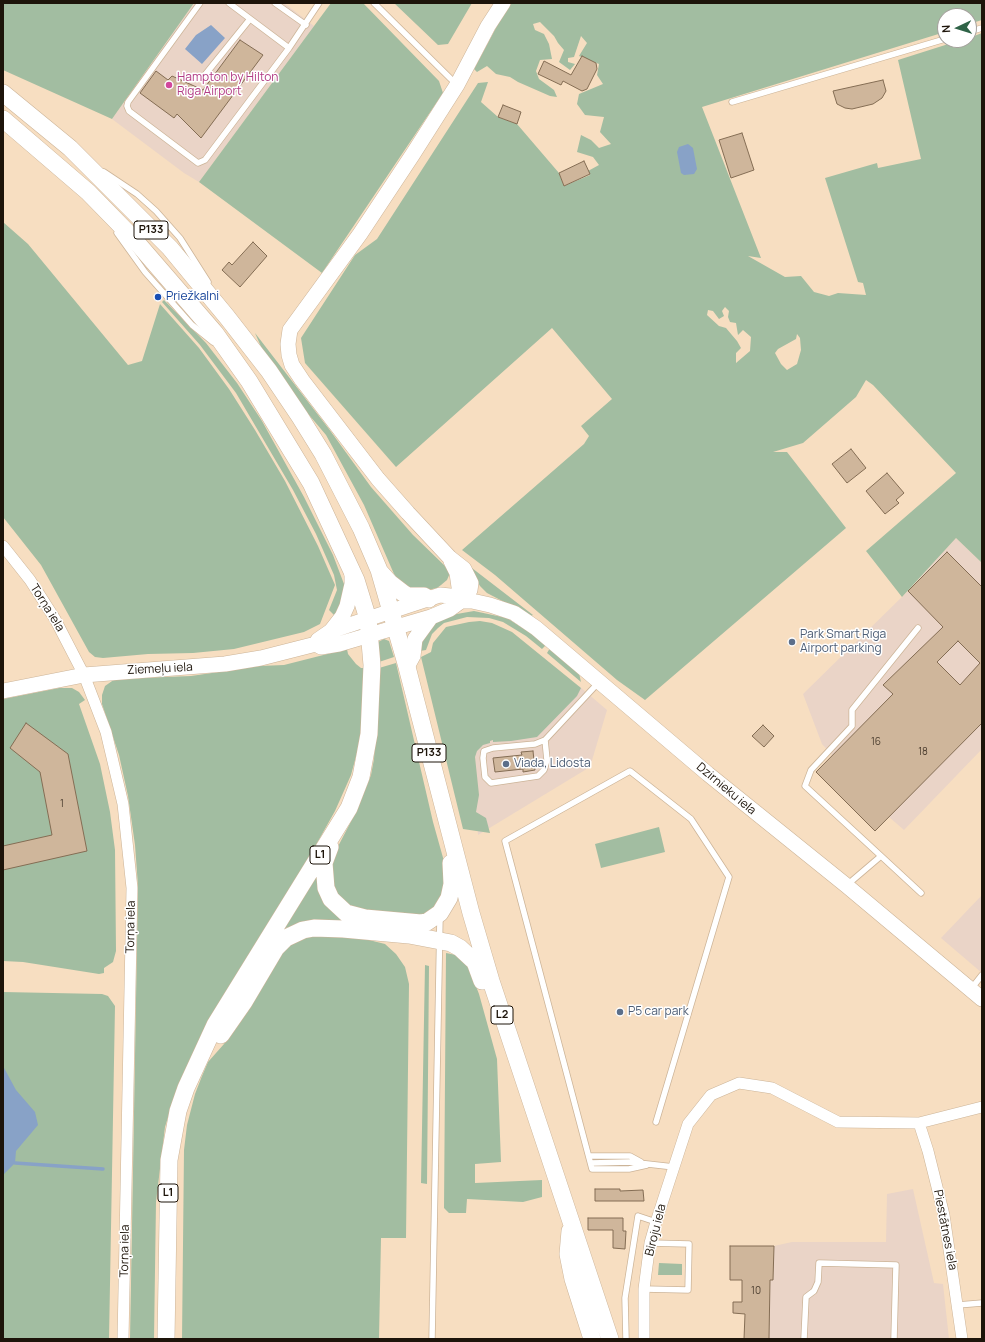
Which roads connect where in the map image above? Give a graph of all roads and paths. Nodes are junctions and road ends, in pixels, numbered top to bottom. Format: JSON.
{"nodes":[{"id":1,"x":200,"y":3,"type":"edge"},
{"id":2,"x":229,"y":3,"type":"edge"},
{"id":3,"x":275,"y":3,"type":"edge"},
{"id":4,"x":319,"y":3,"type":"edge"},
{"id":5,"x":374,"y":3,"type":"edge"},
{"id":6,"x":503,"y":3,"type":"edge"},
{"id":7,"x":250,"y":19,"type":"junction"},
{"id":8,"x":306,"y":25,"type":"junction"},
{"id":9,"x":937,"y":41,"type":"edge"},
{"id":10,"x":289,"y":48,"type":"junction"},
{"id":11,"x":204,"y":76,"type":"dead end"},
{"id":12,"x":457,"y":85,"type":"junction"},
{"id":13,"x":3,"y":93,"type":"edge"},
{"id":14,"x":732,"y":102,"type":"dead end"},
{"id":15,"x":3,"y":119,"type":"edge"},
{"id":16,"x":4,"y":548,"type":"edge"},
{"id":17,"x":379,"y":570,"type":"junction"},
{"id":18,"x":352,"y":571,"type":"junction"},
{"id":19,"x":429,"y":599,"type":"junction"},
{"id":20,"x":461,"y":601,"type":"junction"},
{"id":21,"x":431,"y":617,"type":"junction"},
{"id":22,"x":394,"y":620,"type":"junction"},
{"id":23,"x":369,"y":627,"type":"junction"},
{"id":24,"x":918,"y":628,"type":"dead end"},
{"id":25,"x":331,"y":631,"type":"junction"},
{"id":26,"x":316,"y":644,"type":"junction"},
{"id":27,"x":407,"y":667,"type":"junction"},
{"id":28,"x":84,"y":675,"type":"junction"},
{"id":29,"x":599,"y":682,"type":"junction"},
{"id":30,"x":3,"y":691,"type":"edge"},
{"id":31,"x":545,"y":740,"type":"junction"},
{"id":32,"x":337,"y":826,"type":"junction"},
{"id":33,"x":452,"y":838,"type":"junction"},
{"id":34,"x":881,"y":856,"type":"junction"},
{"id":35,"x":847,"y":886,"type":"junction"},
{"id":36,"x":921,"y":893,"type":"dead end"},
{"id":37,"x":431,"y":932,"type":"junction"},
{"id":38,"x":982,"y":976,"type":"edge"},
{"id":39,"x":976,"y":994,"type":"edge"},
{"id":40,"x":202,"y":1054,"type":"junction"},
{"id":41,"x":526,"y":1087,"type":"junction"},
{"id":42,"x":982,"y":1107,"type":"edge"},
{"id":43,"x":656,"y":1122,"type":"dead end"},
{"id":44,"x":918,"y":1123,"type":"junction"},
{"id":45,"x":589,"y":1156,"type":"junction"},
{"id":46,"x":591,"y":1163,"type":"junction"},
{"id":47,"x":647,"y":1165,"type":"junction"},
{"id":48,"x":674,"y":1167,"type":"junction"},
{"id":49,"x":656,"y":1222,"type":"junction"},
{"id":50,"x":571,"y":1223,"type":"junction"},
{"id":51,"x":650,"y":1243,"type":"junction"},
{"id":52,"x":166,"y":1255,"type":"junction"},
{"id":53,"x":644,"y":1289,"type":"junction"},
{"id":54,"x":982,"y":1303,"type":"edge"},
{"id":55,"x":958,"y":1305,"type":"junction"},
{"id":56,"x":123,"y":1339,"type":"edge"},
{"id":57,"x":161,"y":1339,"type":"edge"},
{"id":58,"x":166,"y":1339,"type":"edge"},
{"id":59,"x":432,"y":1339,"type":"edge"},
{"id":60,"x":592,"y":1339,"type":"edge"},
{"id":61,"x":610,"y":1339,"type":"edge"},
{"id":62,"x":626,"y":1339,"type":"edge"},
{"id":63,"x":644,"y":1339,"type":"edge"},
{"id":64,"x":804,"y":1339,"type":"edge"},
{"id":65,"x":894,"y":1339,"type":"edge"},
{"id":66,"x":962,"y":1339,"type":"edge"}],
"edges":[{"from":1,"to":10,"type":"lane"},
{"from":2,"to":7,"type":"lane"},
{"from":3,"to":8,"type":"lane"},
{"from":4,"to":8,"type":"lane"},
{"from":5,"to":12,"type":"lane"},
{"from":6,"to":12,"type":"street"},
{"from":7,"to":10,"type":"lane"},
{"from":7,"to":11,"type":"lane"},
{"from":8,"to":10,"type":"lane"},
{"from":9,"to":14,"type":"lane"},
{"from":12,"to":20,"type":"street"},
{"from":13,"to":17,"type":"main road","number":"P133"},
{"from":15,"to":18,"type":"main road","number":"P133"},
{"from":16,"to":28,"type":"street","name":"Torņa iela"},
{"from":17,"to":19,"type":"main road"},
{"from":17,"to":22,"type":"main road","number":"P133"},
{"from":18,"to":23,"type":"main road","number":"P133"},
{"from":18,"to":25,"type":"street"},
{"from":19,"to":20,"type":"street","name":"Dzirnieku iela"},
{"from":19,"to":22,"type":"street","name":"Dzirnieku iela"},
{"from":20,"to":21,"type":"street","name":"Dzirnieku iela"},
{"from":20,"to":29,"type":"street","name":"Dzirnieku iela"},
{"from":21,"to":22,"type":"street","name":"Dzirnieku iela"},
{"from":21,"to":27,"type":"street"},
{"from":22,"to":23,"type":"street","name":"Dzirnieku iela"},
{"from":22,"to":27,"type":"main road","number":"P133"},
{"from":23,"to":25,"type":"street","name":"Ziemeļu iela"},
{"from":23,"to":26,"type":"street","name":"Ziemeļu iela"},
{"from":23,"to":32,"type":"main road","number":"L1"},
{"from":24,"to":34,"type":"lane"},
{"from":25,"to":26,"type":"street","name":"Ziemeļu iela"},
{"from":26,"to":28,"type":"street","name":"Ziemeļu iela"},
{"from":27,"to":33,"type":"main road","number":"P133"},
{"from":28,"to":30,"type":"street","name":"Ziemeļu iela"},
{"from":28,"to":56,"type":"street","name":"Torņa iela"},
{"from":29,"to":31,"type":"lane"},
{"from":29,"to":35,"type":"street","name":"Dzirnieku iela"},
{"from":31,"to":31,"type":"lane"},
{"from":32,"to":37,"type":"main road"},
{"from":32,"to":40,"type":"main road","number":"L1"},
{"from":33,"to":37,"type":"main road","number":"P133"},
{"from":33,"to":41,"type":"main road","number":"L2"},
{"from":34,"to":35,"type":"lane"},
{"from":34,"to":36,"type":"lane"},
{"from":35,"to":39,"type":"street","name":"Dzirnieku iela"},
{"from":37,"to":40,"type":"main road"},
{"from":37,"to":41,"type":"main road"},
{"from":37,"to":59,"type":"lane"},
{"from":38,"to":39,"type":"lane"},
{"from":40,"to":52,"type":"main road","number":"L1"},
{"from":41,"to":50,"type":"main road","number":"L2"},
{"from":42,"to":44,"type":"street"},
{"from":43,"to":45,"type":"lane"},
{"from":44,"to":48,"type":"street","name":"Biroju iela"},
{"from":44,"to":55,"type":"street","name":"Piestātnes iela"},
{"from":45,"to":46,"type":"lane"},
{"from":45,"to":47,"type":"lane"},
{"from":46,"to":47,"type":"lane"},
{"from":46,"to":47,"type":"lane"},
{"from":47,"to":48,"type":"lane"},
{"from":48,"to":49,"type":"street","name":"Biroju iela"},
{"from":49,"to":51,"type":"street","name":"Biroju iela"},
{"from":49,"to":62,"type":"lane"},
{"from":50,"to":60,"type":"main road"},
{"from":50,"to":61,"type":"main road","number":"L2"},
{"from":51,"to":53,"type":"street","name":"Biroju iela"},
{"from":51,"to":53,"type":"lane"},
{"from":52,"to":57,"type":"lane"},
{"from":52,"to":58,"type":"main road","number":"L1"},
{"from":53,"to":63,"type":"street","name":"Biroju iela"},
{"from":54,"to":55,"type":"lane"},
{"from":55,"to":66,"type":"street","name":"Piestātnes iela"},
{"from":64,"to":65,"type":"lane"}]}
